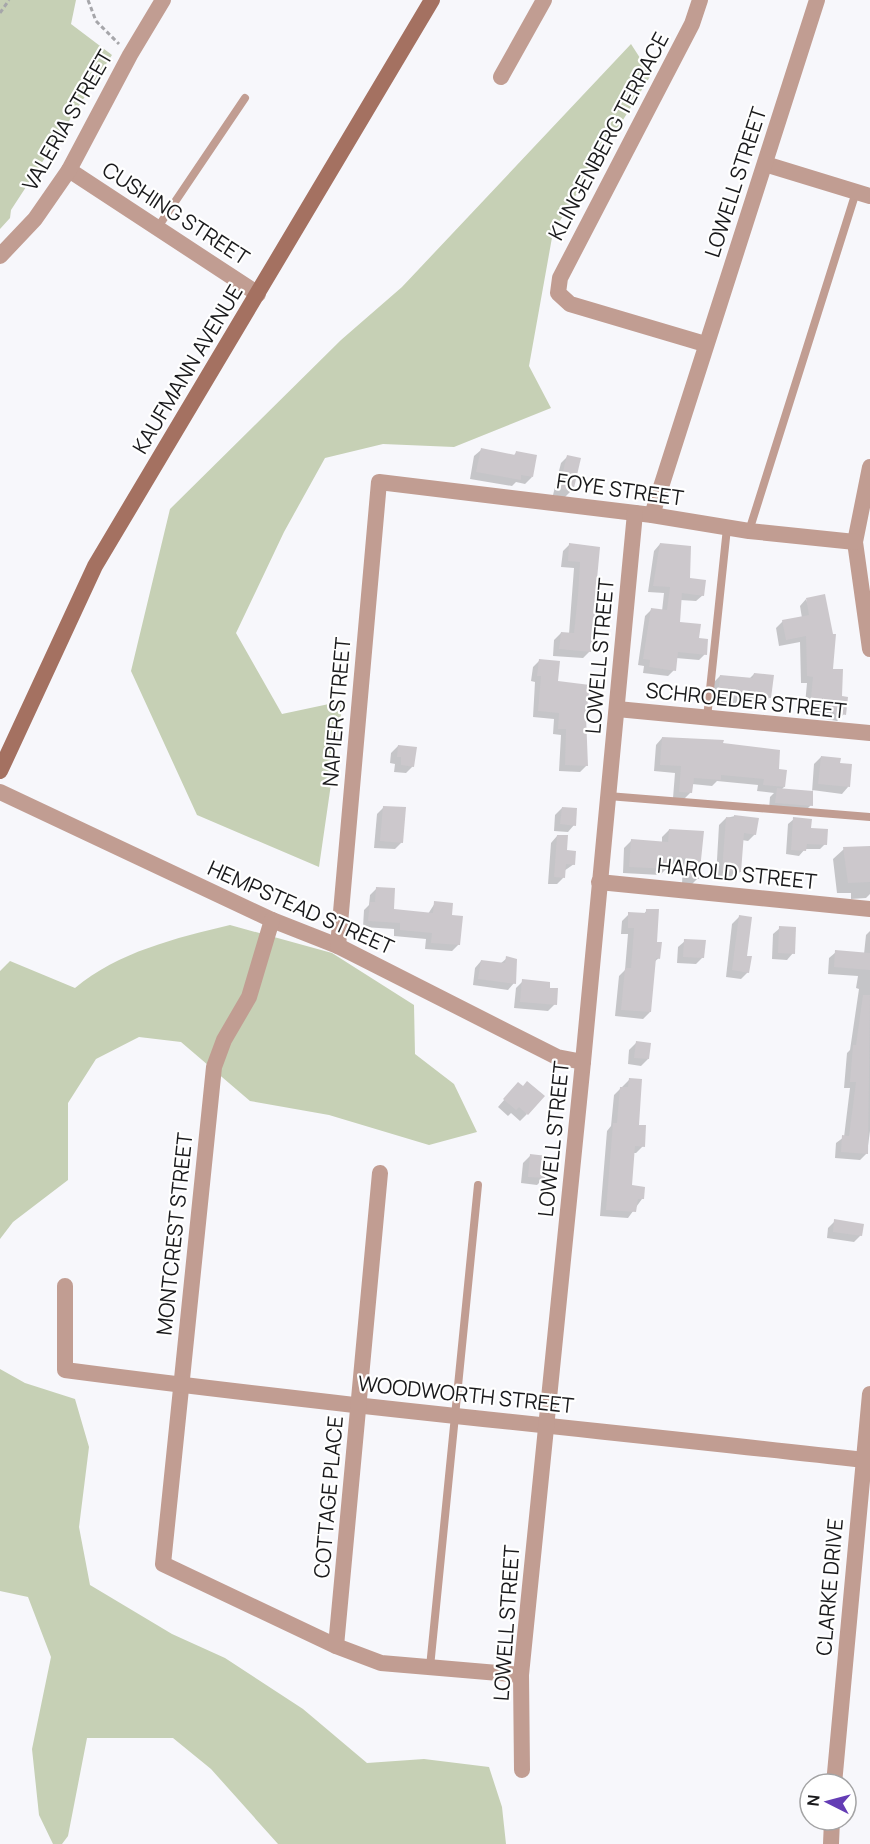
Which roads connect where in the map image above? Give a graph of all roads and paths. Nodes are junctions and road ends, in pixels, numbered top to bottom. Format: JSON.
{"nodes":[{"id":1,"x":9,"y":0,"type":"edge"},
{"id":2,"x":88,"y":0,"type":"edge"},
{"id":3,"x":164,"y":0,"type":"edge"},
{"id":4,"x":432,"y":0,"type":"edge"},
{"id":5,"x":544,"y":0,"type":"edge"},
{"id":6,"x":700,"y":0,"type":"edge"},
{"id":7,"x":817,"y":0,"type":"edge"},
{"id":8,"x":0,"y":13,"type":"edge"},
{"id":9,"x":130,"y":55,"type":"junction"},
{"id":10,"x":501,"y":77,"type":"dead end"},
{"id":11,"x":245,"y":98,"type":"dead end"},
{"id":12,"x":765,"y":164,"type":"junction"},
{"id":13,"x":69,"y":170,"type":"junction"},
{"id":14,"x":863,"y":194,"type":"edge"},
{"id":15,"x":158,"y":227,"type":"junction"},
{"id":16,"x":0,"y":256,"type":"edge"},
{"id":17,"x":258,"y":294,"type":"junction"},
{"id":18,"x":705,"y":344,"type":"junction"},
{"id":19,"x":870,"y":467,"type":"edge"},
{"id":20,"x":379,"y":482,"type":"joint"},
{"id":21,"x":644,"y":514,"type":"junction"},
{"id":22,"x":727,"y":528,"type":"junction"},
{"id":23,"x":749,"y":531,"type":"junction"},
{"id":24,"x":855,"y":542,"type":"junction"},
{"id":25,"x":870,"y":649,"type":"edge"},
{"id":26,"x":617,"y":709,"type":"junction"},
{"id":27,"x":707,"y":718,"type":"junction"},
{"id":28,"x":870,"y":733,"type":"edge"},
{"id":29,"x":0,"y":771,"type":"edge"},
{"id":30,"x":0,"y":792,"type":"edge"},
{"id":31,"x":608,"y":796,"type":"junction"},
{"id":32,"x":870,"y":817,"type":"edge"},
{"id":33,"x":599,"y":882,"type":"junction"},
{"id":34,"x":870,"y":909,"type":"edge"},
{"id":35,"x":272,"y":920,"type":"junction"},
{"id":36,"x":338,"y":946,"type":"junction"},
{"id":37,"x":583,"y":1062,"type":"junction"},
{"id":38,"x":380,"y":1173,"type":"dead end"},
{"id":39,"x":478,"y":1185,"type":"dead end"},
{"id":40,"x":65,"y":1286,"type":"dead end"},
{"id":41,"x":182,"y":1385,"type":"junction"},
{"id":42,"x":870,"y":1394,"type":"edge"},
{"id":43,"x":359,"y":1406,"type":"junction"},
{"id":44,"x":454,"y":1415,"type":"junction"},
{"id":45,"x":547,"y":1424,"type":"junction"},
{"id":46,"x":864,"y":1460,"type":"junction"},
{"id":47,"x":336,"y":1646,"type":"junction"},
{"id":48,"x":430,"y":1667,"type":"junction"},
{"id":49,"x":521,"y":1675,"type":"junction"},
{"id":50,"x":522,"y":1770,"type":"dead end"},
{"id":51,"x":835,"y":1772,"type":"edge"}],
"edges":[{"from":1,"to":8,"type":"path"},
{"from":2,"to":9,"type":"path"},
{"from":3,"to":9,"type":"street","name":"VALERIA STREET"},
{"from":4,"to":17,"type":"main road","name":"KAUFMANN AVENUE"},
{"from":5,"to":10,"type":"street"},
{"from":6,"to":18,"type":"street","name":"KLINGENBERG TERRACE"},
{"from":7,"to":12,"type":"street","name":"LOWELL STREET"},
{"from":9,"to":13,"type":"street","name":"VALERIA STREET"},
{"from":11,"to":15,"type":"lane"},
{"from":12,"to":14,"type":"street"},
{"from":12,"to":18,"type":"street","name":"LOWELL STREET"},
{"from":13,"to":15,"type":"street","name":"CUSHING STREET"},
{"from":13,"to":16,"type":"street","name":"VALERIA STREET"},
{"from":14,"to":23,"type":"lane"},
{"from":15,"to":17,"type":"street","name":"CUSHING STREET"},
{"from":17,"to":29,"type":"main road","name":"KAUFMANN AVENUE"},
{"from":18,"to":21,"type":"street","name":"LOWELL STREET"},
{"from":19,"to":24,"type":"street"},
{"from":20,"to":21,"type":"street","name":"FOYE STREET"},
{"from":20,"to":36,"type":"street","name":"NAPIER STREET"},
{"from":21,"to":22,"type":"street","name":"FOYE STREET"},
{"from":21,"to":26,"type":"street","name":"LOWELL STREET"},
{"from":22,"to":23,"type":"street","name":"FOYE STREET"},
{"from":22,"to":27,"type":"lane"},
{"from":23,"to":24,"type":"street","name":"FOYE STREET"},
{"from":24,"to":25,"type":"street"},
{"from":26,"to":27,"type":"street","name":"SCHROEDER STREET"},
{"from":26,"to":31,"type":"street","name":"LOWELL STREET"},
{"from":27,"to":28,"type":"street","name":"SCHROEDER STREET"},
{"from":30,"to":35,"type":"street","name":"HEMPSTEAD STREET"},
{"from":31,"to":32,"type":"lane"},
{"from":31,"to":33,"type":"street","name":"LOWELL STREET"},
{"from":33,"to":34,"type":"street","name":"HAROLD STREET"},
{"from":33,"to":37,"type":"street","name":"LOWELL STREET"},
{"from":35,"to":36,"type":"street","name":"HEMPSTEAD STREET"},
{"from":35,"to":41,"type":"street","name":"MONTCREST STREET"},
{"from":36,"to":37,"type":"street","name":"HEMPSTEAD STREET"},
{"from":37,"to":45,"type":"street","name":"LOWELL STREET"},
{"from":38,"to":43,"type":"street","name":"COTTAGE PLACE"},
{"from":39,"to":44,"type":"lane"},
{"from":40,"to":41,"type":"street","name":"WOODWORTH STREET"},
{"from":41,"to":43,"type":"street","name":"WOODWORTH STREET"},
{"from":41,"to":47,"type":"street","name":"MONTCREST STREET"},
{"from":42,"to":46,"type":"street","name":"CLARKE DRIVE"},
{"from":43,"to":44,"type":"street","name":"WOODWORTH STREET"},
{"from":43,"to":47,"type":"street","name":"COTTAGE PLACE"},
{"from":44,"to":45,"type":"street","name":"WOODWORTH STREET"},
{"from":44,"to":48,"type":"lane"},
{"from":45,"to":46,"type":"street","name":"WOODWORTH STREET"},
{"from":45,"to":49,"type":"street","name":"LOWELL STREET"},
{"from":46,"to":51,"type":"street","name":"CLARKE DRIVE"},
{"from":47,"to":48,"type":"street"},
{"from":48,"to":49,"type":"street"},
{"from":49,"to":50,"type":"street","name":"LOWELL STREET"}]}
